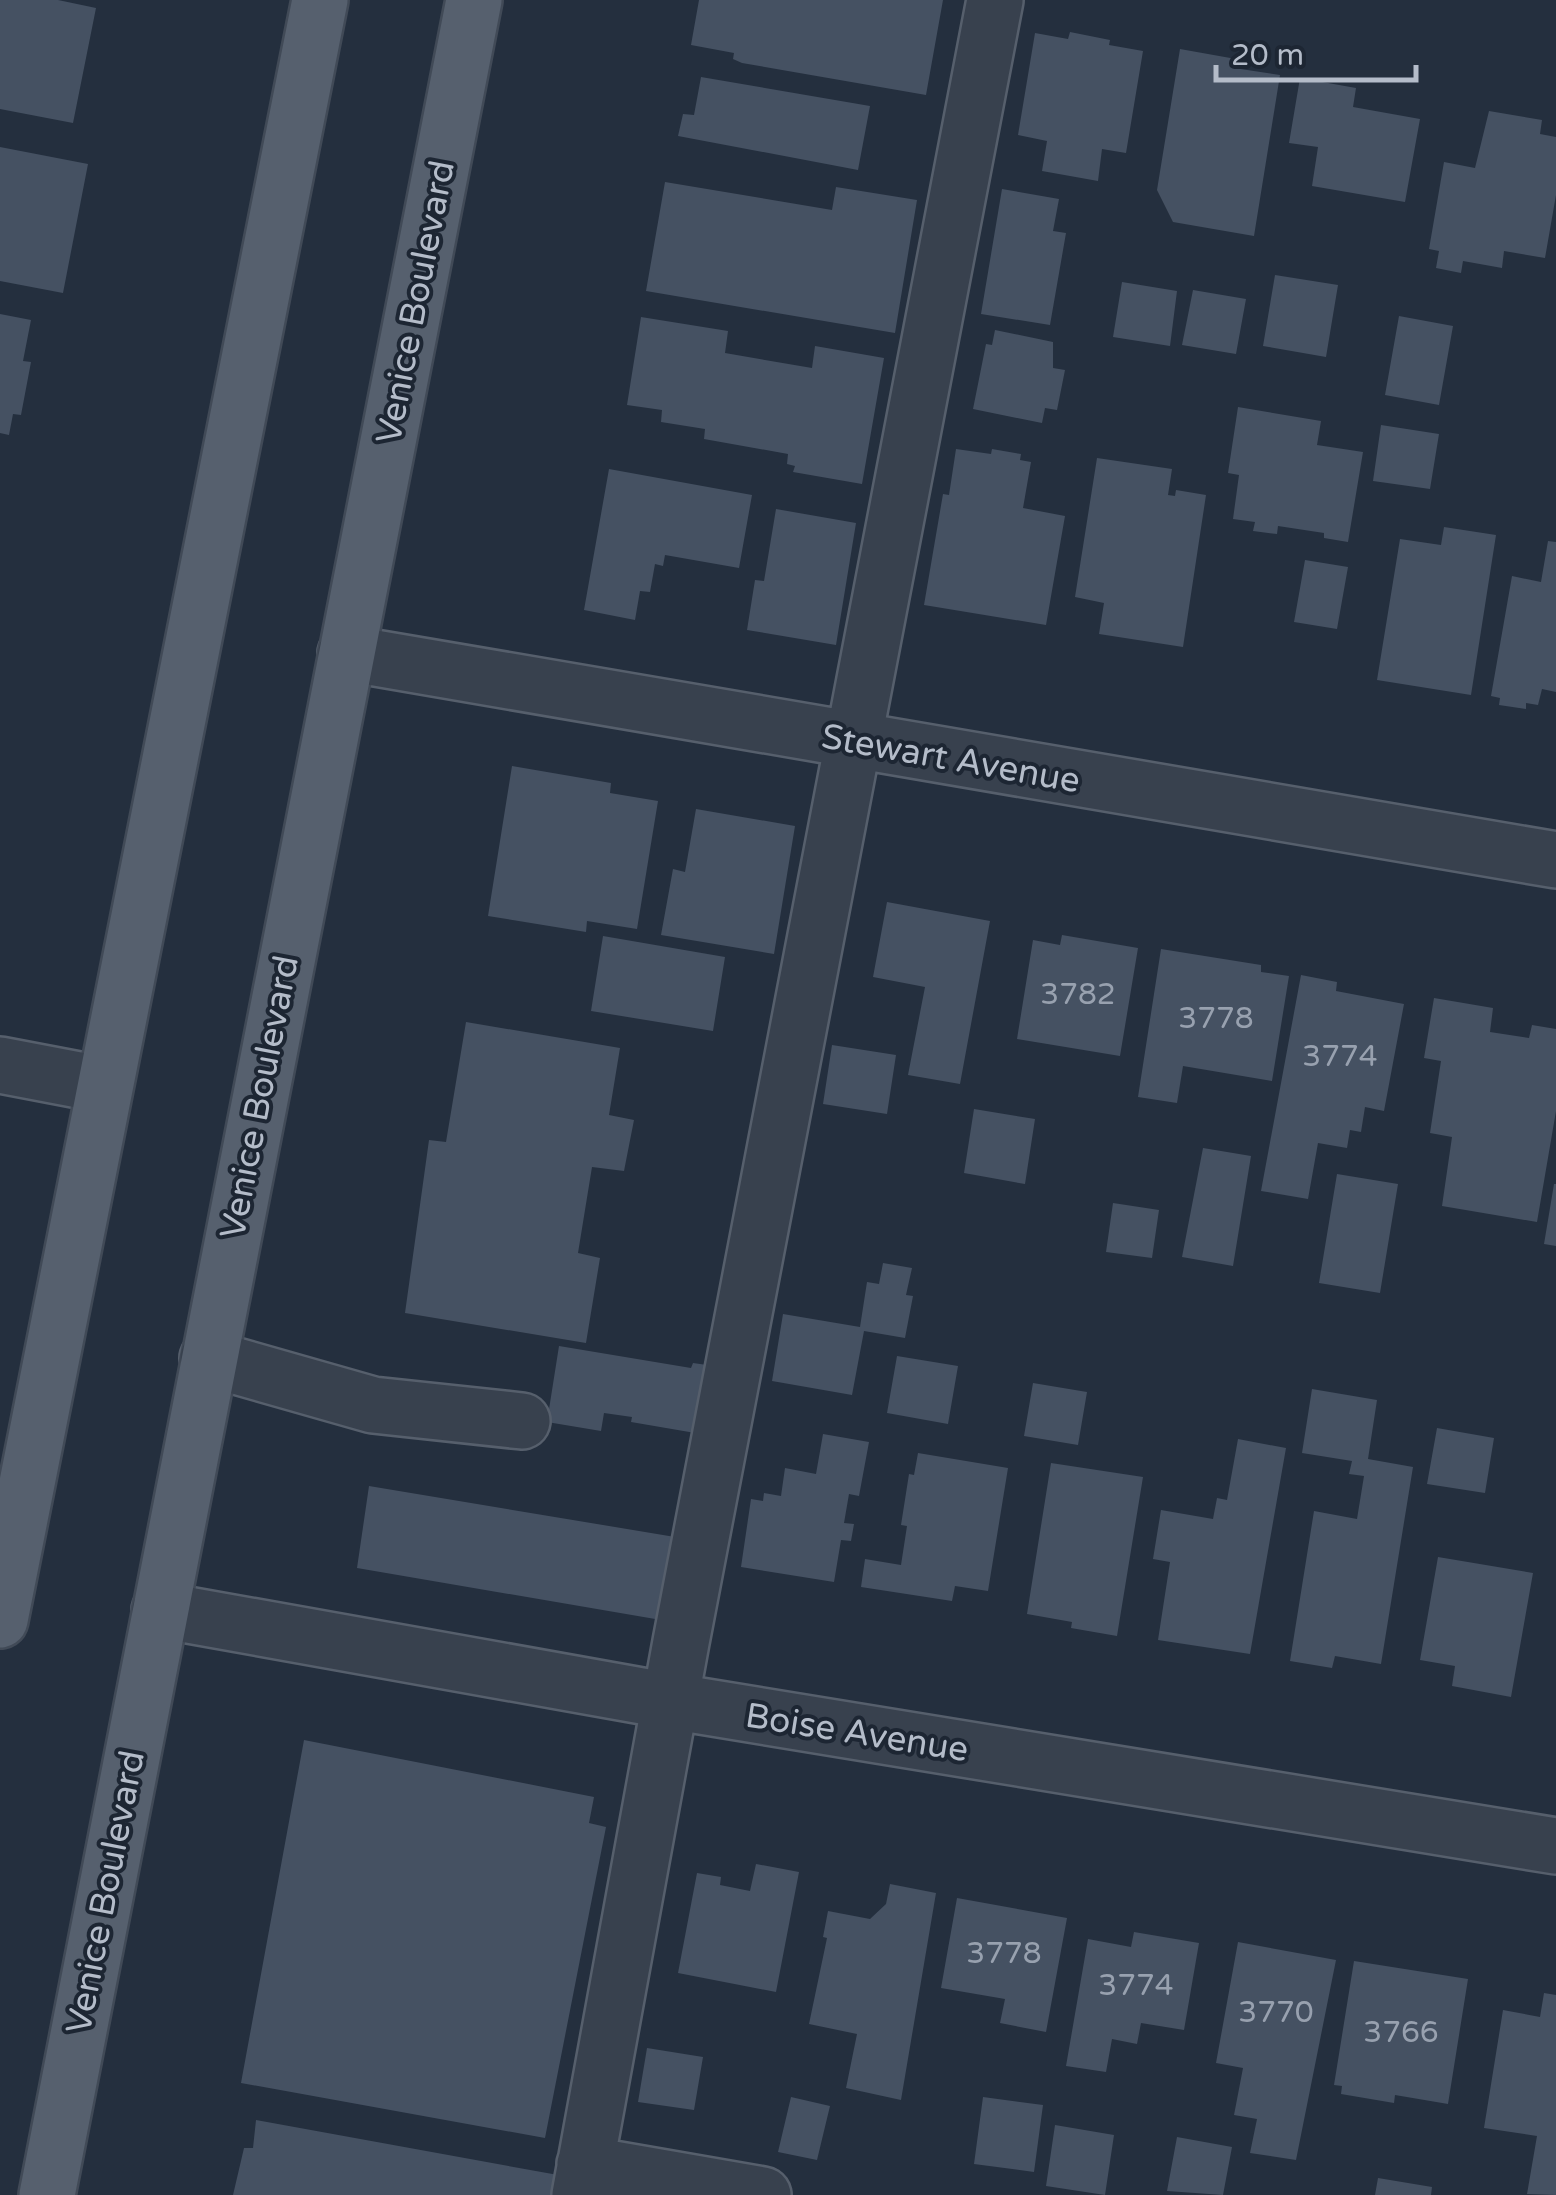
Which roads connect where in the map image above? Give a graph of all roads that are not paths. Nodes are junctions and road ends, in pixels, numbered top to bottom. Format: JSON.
{"nodes":[{"id":1,"x":320,"y":0,"type":"edge"},
{"id":2,"x":474,"y":0,"type":"edge"},
{"id":3,"x":995,"y":0,"type":"edge"},
{"id":4,"x":346,"y":652,"type":"junction"},
{"id":5,"x":853,"y":742,"type":"junction"},
{"id":6,"x":1556,"y":860,"type":"edge"},
{"id":7,"x":0,"y":1065,"type":"edge"},
{"id":8,"x":105,"y":1086,"type":"junction"},
{"id":9,"x":208,"y":1358,"type":"junction"},
{"id":10,"x":522,"y":1421,"type":"dead end"},
{"id":11,"x":160,"y":1610,"type":"junction"},
{"id":12,"x":0,"y":1620,"type":"edge"},
{"id":13,"x":670,"y":1701,"type":"junction"},
{"id":14,"x":1556,"y":1846,"type":"edge"},
{"id":15,"x":582,"y":2180,"type":"edge"},
{"id":16,"x":48,"y":2195,"type":"edge"},
{"id":17,"x":762,"y":2195,"type":"edge"}],
"edges":[{"from":1,"to":8,"type":"main road"},
{"from":2,"to":4,"type":"main road","name":"Venice Boulevard"},
{"from":3,"to":5,"type":"street"},
{"from":4,"to":5,"type":"street","name":"Stewart Avenue"},
{"from":4,"to":9,"type":"main road","name":"Venice Boulevard"},
{"from":5,"to":6,"type":"street","name":"Stewart Avenue"},
{"from":5,"to":13,"type":"street"},
{"from":7,"to":8,"type":"street"},
{"from":8,"to":12,"type":"main road"},
{"from":9,"to":10,"type":"street"},
{"from":9,"to":11,"type":"main road","name":"Venice Boulevard"},
{"from":11,"to":13,"type":"street","name":"Boise Avenue"},
{"from":11,"to":16,"type":"main road","name":"Venice Boulevard"},
{"from":13,"to":14,"type":"street","name":"Boise Avenue"},
{"from":13,"to":15,"type":"street"},
{"from":15,"to":17,"type":"street"}]}
